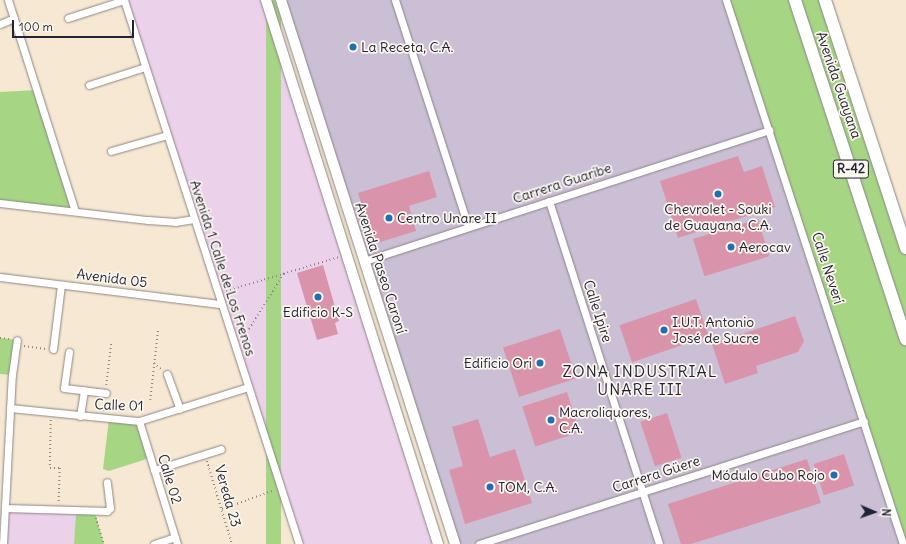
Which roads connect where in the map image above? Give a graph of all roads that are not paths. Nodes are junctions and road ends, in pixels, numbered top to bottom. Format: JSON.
{"nodes":[{"id":1,"x":8,"y":0,"type":"edge"},
{"id":2,"x":124,"y":0,"type":"edge"},
{"id":3,"x":266,"y":0,"type":"edge"},
{"id":4,"x":281,"y":0,"type":"edge"},
{"id":5,"x":395,"y":0,"type":"edge"},
{"id":6,"x":726,"y":0,"type":"edge"},
{"id":7,"x":795,"y":0,"type":"edge"},
{"id":8,"x":825,"y":0,"type":"edge"},
{"id":9,"x":14,"y":18,"type":"junction"},
{"id":10,"x":68,"y":18,"type":"dead end"},
{"id":11,"x":0,"y":24,"type":"edge"},
{"id":12,"x":145,"y":67,"type":"junction"},
{"id":13,"x":89,"y":85,"type":"dead end"},
{"id":14,"x":769,"y":130,"type":"junction"},
{"id":15,"x":167,"y":135,"type":"junction"},
{"id":16,"x":111,"y":151,"type":"dead end"},
{"id":17,"x":549,"y":201,"type":"junction"},
{"id":18,"x":0,"y":203,"type":"edge"},
{"id":19,"x":75,"y":211,"type":"junction"},
{"id":20,"x":194,"y":219,"type":"junction"},
{"id":21,"x":468,"y":226,"type":"junction"},
{"id":22,"x":906,"y":248,"type":"edge"},
{"id":23,"x":364,"y":261,"type":"junction"},
{"id":24,"x":0,"y":277,"type":"edge"},
{"id":25,"x":61,"y":285,"type":"junction"},
{"id":26,"x":221,"y":304,"type":"junction"},
{"id":27,"x":906,"y":339,"type":"edge"},
{"id":28,"x":16,"y":343,"type":"road end"},
{"id":29,"x":53,"y":349,"type":"road end"},
{"id":30,"x":69,"y":352,"type":"dead end"},
{"id":31,"x":167,"y":374,"type":"road end"},
{"id":32,"x":248,"y":387,"type":"junction"},
{"id":33,"x":84,"y":390,"type":"junction"},
{"id":34,"x":106,"y":393,"type":"road end"},
{"id":35,"x":10,"y":408,"type":"junction"},
{"id":36,"x":180,"y":409,"type":"junction"},
{"id":37,"x":80,"y":416,"type":"junction"},
{"id":38,"x":139,"y":421,"type":"junction"},
{"id":39,"x":864,"y":421,"type":"junction"},
{"id":40,"x":221,"y":449,"type":"dead end"},
{"id":41,"x":154,"y":470,"type":"junction"},
{"id":42,"x":108,"y":482,"type":"dead end"},
{"id":43,"x":642,"y":493,"type":"junction"},
{"id":44,"x":5,"y":508,"type":"junction"},
{"id":45,"x":176,"y":540,"type":"edge"},
{"id":46,"x":3,"y":544,"type":"edge"},
{"id":47,"x":154,"y":544,"type":"edge"},
{"id":48,"x":299,"y":544,"type":"edge"},
{"id":49,"x":438,"y":544,"type":"edge"},
{"id":50,"x":455,"y":544,"type":"edge"},
{"id":51,"x":479,"y":544,"type":"edge"},
{"id":52,"x":659,"y":544,"type":"edge"},
{"id":53,"x":903,"y":544,"type":"edge"}],
"edges":[{"from":1,"to":9,"type":"street"},
{"from":2,"to":10,"type":"street"},
{"from":2,"to":12,"type":"street","name":"Avenida 1 Calle de Los Frenos"},
{"from":3,"to":49,"type":"street","name":"Avenida Paseo Caroní"},
{"from":4,"to":23,"type":"street","name":"Avenida Paseo Caroní"},
{"from":5,"to":21,"type":"street"},
{"from":6,"to":14,"type":"street","name":"Calle Neverí"},
{"from":7,"to":27,"type":"main road","name":"Avenida Guayana","number":"R-42"},
{"from":8,"to":22,"type":"main road","name":"Avenida Guayana","number":"R-42"},
{"from":9,"to":11,"type":"street"},
{"from":9,"to":19,"type":"street"},
{"from":12,"to":13,"type":"street"},
{"from":12,"to":15,"type":"street","name":"Avenida 1 Calle de Los Frenos"},
{"from":14,"to":17,"type":"street","name":"Carrera Guaribe"},
{"from":14,"to":39,"type":"street","name":"Calle Neverí"},
{"from":15,"to":16,"type":"street"},
{"from":15,"to":20,"type":"street","name":"Avenida 1 Calle de Los Frenos"},
{"from":17,"to":21,"type":"street","name":"Carrera Guaribe"},
{"from":17,"to":43,"type":"street","name":"Calle Ipire"},
{"from":18,"to":19,"type":"street"},
{"from":19,"to":20,"type":"street"},
{"from":20,"to":26,"type":"street","name":"Avenida 1 Calle de Los Frenos"},
{"from":21,"to":23,"type":"street","name":"Carrera Guaribe"},
{"from":23,"to":50,"type":"street","name":"Avenida Paseo Caroní"},
{"from":24,"to":25,"type":"street","name":"Avenida 05"},
{"from":25,"to":26,"type":"street","name":"Avenida 05"},
{"from":25,"to":29,"type":"street"},
{"from":26,"to":32,"type":"street","name":"Avenida 1 Calle de Los Frenos"},
{"from":28,"to":35,"type":"street"},
{"from":30,"to":33,"type":"street"},
{"from":31,"to":36,"type":"street"},
{"from":32,"to":36,"type":"street","name":"Calle 01"},
{"from":32,"to":48,"type":"street","name":"Avenida 1 Calle de Los Frenos"},
{"from":33,"to":34,"type":"street"},
{"from":33,"to":37,"type":"street"},
{"from":35,"to":37,"type":"street","name":"Calle 01"},
{"from":35,"to":44,"type":"street"},
{"from":36,"to":38,"type":"street","name":"Calle 01"},
{"from":37,"to":38,"type":"street","name":"Calle 01"},
{"from":38,"to":41,"type":"street","name":"Calle 02"},
{"from":39,"to":43,"type":"street","name":"Carrera Güere"},
{"from":39,"to":53,"type":"street","name":"Calle Neverí"},
{"from":40,"to":41,"type":"street"},
{"from":41,"to":45,"type":"street","name":"Calle 02"},
{"from":42,"to":44,"type":"street"},
{"from":43,"to":51,"type":"street","name":"Carrera Güere"},
{"from":43,"to":52,"type":"street","name":"Calle Ipire"},
{"from":44,"to":46,"type":"street"},
{"from":45,"to":47,"type":"street"}]}
